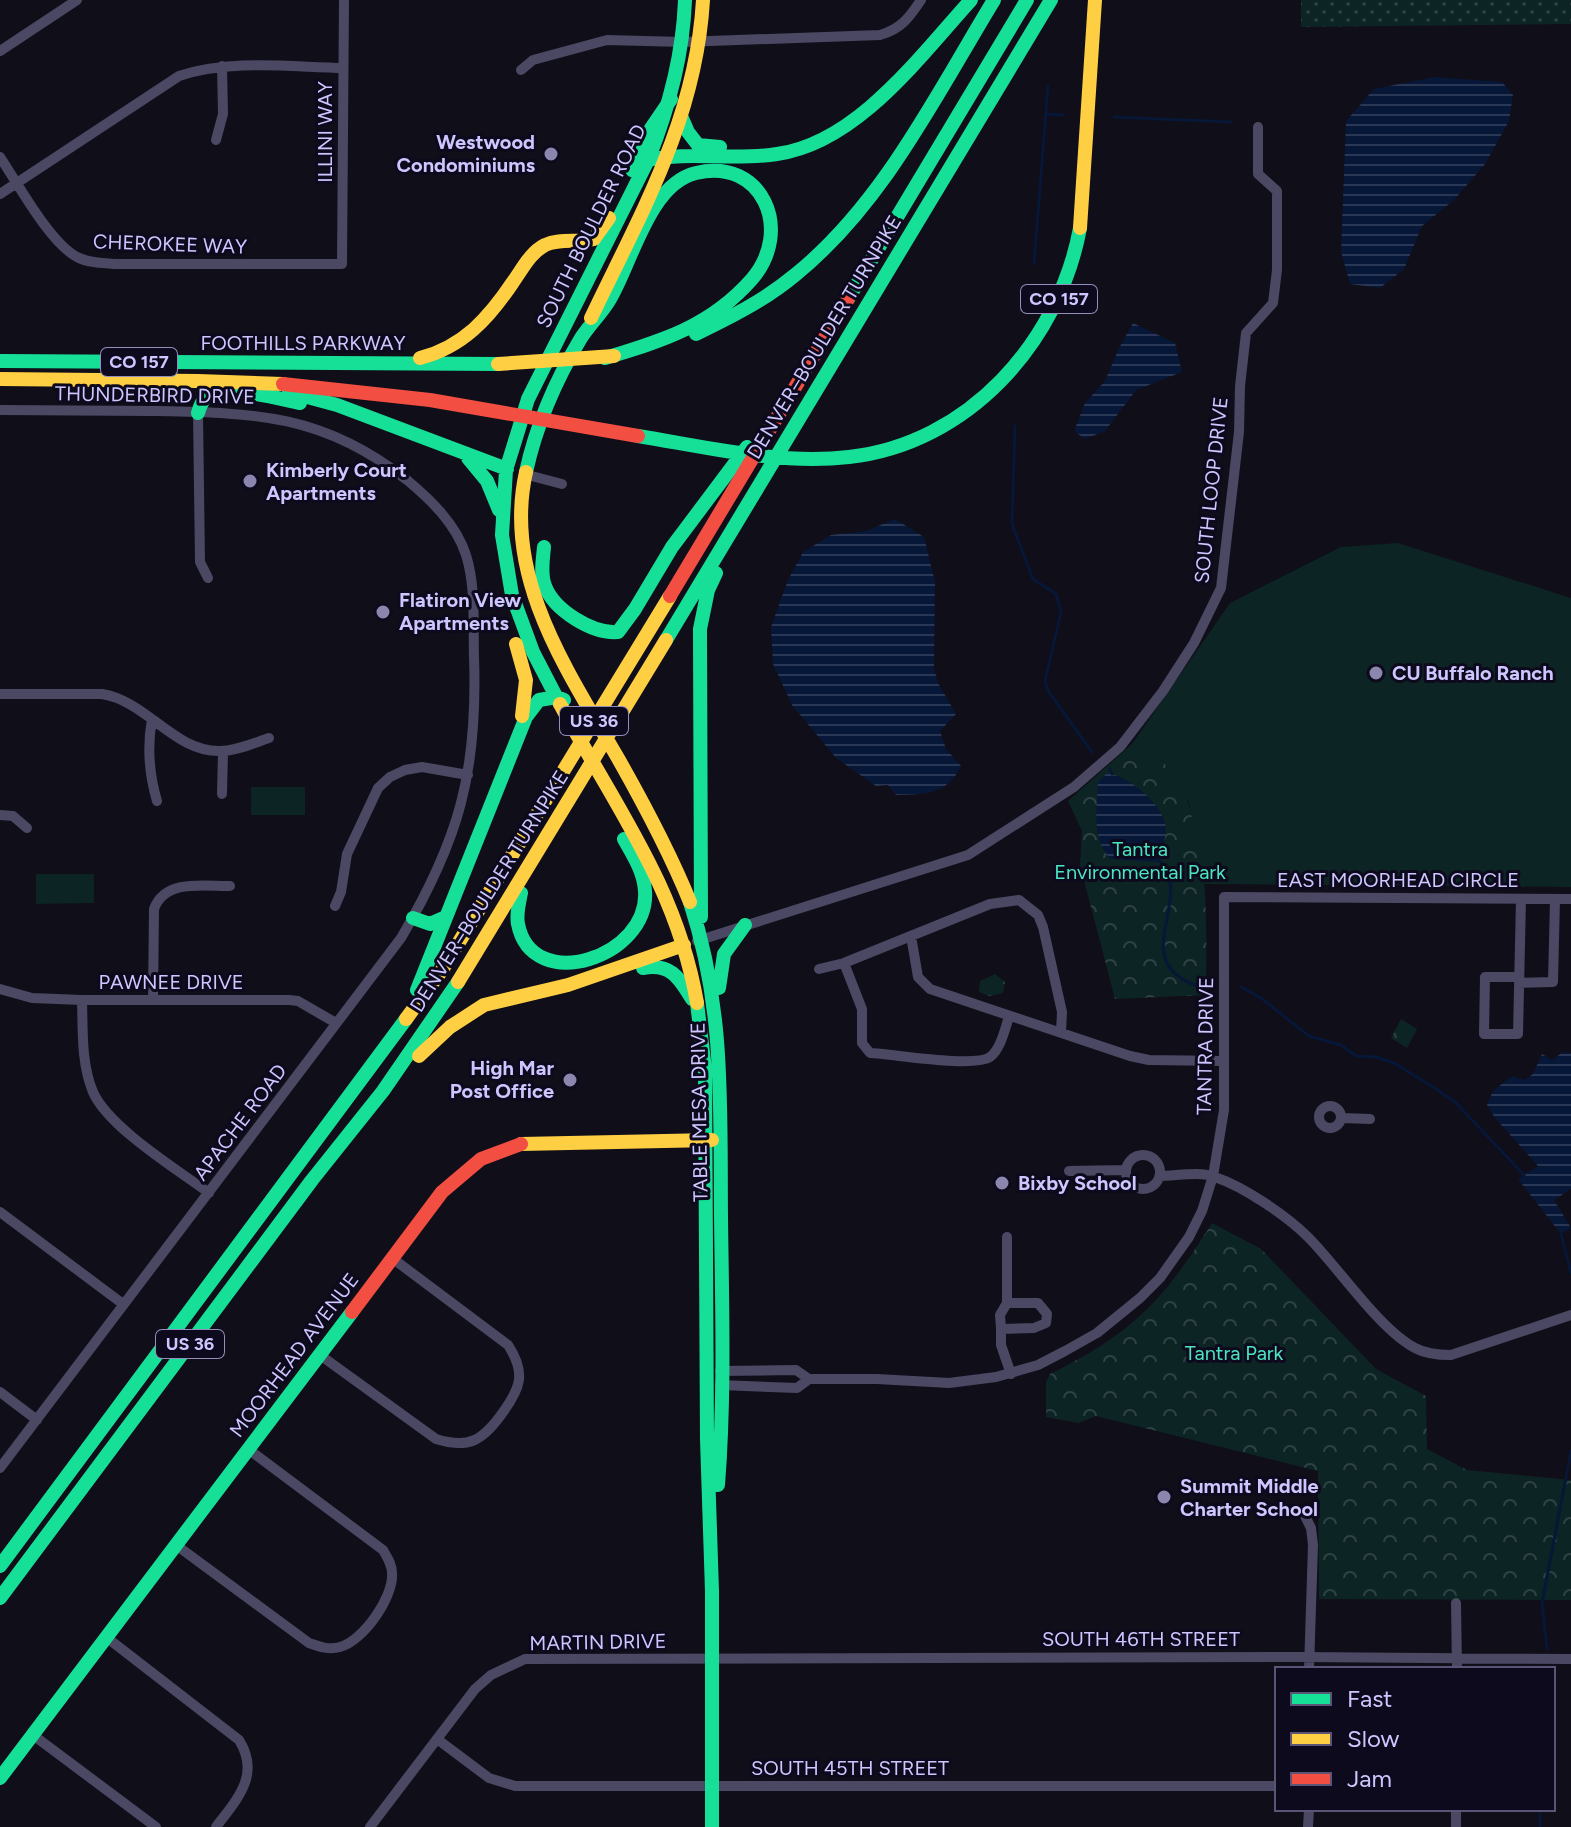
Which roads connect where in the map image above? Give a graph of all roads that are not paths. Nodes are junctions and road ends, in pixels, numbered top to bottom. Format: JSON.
{"nodes":[{"id":1,"x":77,"y":0,"type":"edge"},
{"id":2,"x":344,"y":0,"type":"edge"},
{"id":3,"x":685,"y":0,"type":"edge"},
{"id":4,"x":703,"y":0,"type":"edge"},
{"id":5,"x":921,"y":0,"type":"edge"},
{"id":6,"x":971,"y":0,"type":"edge"},
{"id":7,"x":994,"y":0,"type":"edge"},
{"id":8,"x":1027,"y":0,"type":"edge"},
{"id":9,"x":1051,"y":0,"type":"edge"},
{"id":10,"x":1095,"y":0,"type":"edge"},
{"id":11,"x":701,"y":40,"type":"junction"},
{"id":12,"x":683,"y":42,"type":"junction"},
{"id":13,"x":0,"y":51,"type":"edge"},
{"id":14,"x":222,"y":66,"type":"junction"},
{"id":15,"x":343,"y":68,"type":"junction"},
{"id":16,"x":521,"y":70,"type":"dead end"},
{"id":17,"x":671,"y":99,"type":"junction"},
{"id":18,"x":681,"y":116,"type":"junction"},
{"id":19,"x":1258,"y":127,"type":"dead end"},
{"id":20,"x":216,"y":140,"type":"dead end"},
{"id":21,"x":766,"y":155,"type":"junction"},
{"id":22,"x":666,"y":156,"type":"junction"},
{"id":23,"x":0,"y":157,"type":"edge"},
{"id":24,"x":648,"y":160,"type":"junction"},
{"id":25,"x":17,"y":183,"type":"junction"},
{"id":26,"x":0,"y":194,"type":"edge"},
{"id":27,"x":342,"y":264,"type":"joint"},
{"id":28,"x":583,"y":333,"type":"junction"},
{"id":29,"x":605,"y":358,"type":"junction"},
{"id":30,"x":0,"y":361,"type":"edge"},
{"id":31,"x":366,"y":364,"type":"junction"},
{"id":32,"x":541,"y":372,"type":"joint"},
{"id":33,"x":564,"y":373,"type":"joint"},
{"id":34,"x":800,"y":377,"type":"junction"},
{"id":35,"x":0,"y":379,"type":"edge"},
{"id":36,"x":231,"y":381,"type":"junction"},
{"id":37,"x":0,"y":410,"type":"edge"},
{"id":38,"x":198,"y":413,"type":"junction"},
{"id":39,"x":380,"y":424,"type":"junction"},
{"id":40,"x":463,"y":453,"type":"junction"},
{"id":41,"x":507,"y":469,"type":"junction"},
{"id":42,"x":525,"y":474,"type":"junction"},
{"id":43,"x":562,"y":484,"type":"dead end"},
{"id":44,"x":749,"y":501,"type":"junction"},
{"id":45,"x":502,"y":516,"type":"junction"},
{"id":46,"x":507,"y":575,"type":"junction"},
{"id":47,"x":208,"y":578,"type":"dead end"},
{"id":48,"x":528,"y":580,"type":"junction"},
{"id":49,"x":0,"y":694,"type":"edge"},
{"id":50,"x":557,"y":697,"type":"junction"},
{"id":51,"x":574,"y":707,"type":"junction"},
{"id":52,"x":152,"y":719,"type":"junction"},
{"id":53,"x":520,"y":729,"type":"junction"},
{"id":54,"x":269,"y":738,"type":"dead end"},
{"id":55,"x":223,"y":752,"type":"junction"},
{"id":56,"x":468,"y":775,"type":"junction"},
{"id":57,"x":613,"y":781,"type":"junction"},
{"id":58,"x":222,"y":794,"type":"dead end"},
{"id":59,"x":157,"y":801,"type":"dead end"},
{"id":60,"x":0,"y":815,"type":"edge"},
{"id":61,"x":27,"y":828,"type":"dead end"},
{"id":62,"x":530,"y":866,"type":"junction"},
{"id":63,"x":230,"y":886,"type":"dead end"},
{"id":64,"x":1224,"y":897,"type":"joint"},
{"id":65,"x":1521,"y":899,"type":"junction"},
{"id":66,"x":1555,"y":899,"type":"junction"},
{"id":67,"x":1571,"y":899,"type":"edge"},
{"id":68,"x":335,"y":906,"type":"dead end"},
{"id":69,"x":446,"y":917,"type":"junction"},
{"id":70,"x":413,"y":918,"type":"junction"},
{"id":71,"x":745,"y":925,"type":"junction"},
{"id":72,"x":911,"y":936,"type":"junction"},
{"id":73,"x":702,"y":939,"type":"junction"},
{"id":74,"x":684,"y":945,"type":"junction"},
{"id":75,"x":844,"y":963,"type":"junction"},
{"id":76,"x":819,"y":969,"type":"dead end"},
{"id":77,"x":605,"y":974,"type":"junction"},
{"id":78,"x":1519,"y":980,"type":"junction"},
{"id":79,"x":0,"y":989,"type":"edge"},
{"id":80,"x":82,"y":1000,"type":"junction"},
{"id":81,"x":153,"y":1000,"type":"junction"},
{"id":82,"x":716,"y":1006,"type":"junction"},
{"id":83,"x":698,"y":1009,"type":"junction"},
{"id":84,"x":1009,"y":1017,"type":"junction"},
{"id":85,"x":336,"y":1023,"type":"junction"},
{"id":86,"x":1061,"y":1032,"type":"junction"},
{"id":87,"x":379,"y":1059,"type":"junction"},
{"id":88,"x":1224,"y":1061,"type":"junction"},
{"id":89,"x":383,"y":1091,"type":"junction"},
{"id":90,"x":1342,"y":1118,"type":"dead end"},
{"id":91,"x":1370,"y":1119,"type":"dead end"},
{"id":92,"x":714,"y":1140,"type":"junction"},
{"id":93,"x":1125,"y":1170,"type":"junction"},
{"id":94,"x":1069,"y":1171,"type":"dead end"},
{"id":95,"x":1160,"y":1176,"type":"junction"},
{"id":96,"x":1213,"y":1176,"type":"junction"},
{"id":97,"x":209,"y":1193,"type":"junction"},
{"id":98,"x":0,"y":1212,"type":"edge"},
{"id":99,"x":1007,"y":1237,"type":"dead end"},
{"id":100,"x":392,"y":1258,"type":"junction"},
{"id":101,"x":1007,"y":1303,"type":"junction"},
{"id":102,"x":123,"y":1304,"type":"junction"},
{"id":103,"x":1571,"y":1315,"type":"edge"},
{"id":104,"x":1001,"y":1329,"type":"junction"},
{"id":105,"x":320,"y":1355,"type":"junction"},
{"id":106,"x":723,"y":1369,"type":"junction"},
{"id":107,"x":1011,"y":1374,"type":"junction"},
{"id":108,"x":708,"y":1377,"type":"junction"},
{"id":109,"x":809,"y":1379,"type":"junction"},
{"id":110,"x":723,"y":1387,"type":"junction"},
{"id":111,"x":0,"y":1392,"type":"edge"},
{"id":112,"x":37,"y":1420,"type":"junction"},
{"id":113,"x":248,"y":1449,"type":"junction"},
{"id":114,"x":0,"y":1468,"type":"edge"},
{"id":115,"x":1305,"y":1516,"type":"dead end"},
{"id":116,"x":176,"y":1545,"type":"junction"},
{"id":117,"x":712,"y":1564,"type":"junction"},
{"id":118,"x":0,"y":1566,"type":"edge"},
{"id":119,"x":0,"y":1598,"type":"edge"},
{"id":120,"x":1456,"y":1603,"type":"dead end"},
{"id":121,"x":106,"y":1637,"type":"junction"},
{"id":122,"x":1309,"y":1657,"type":"junction"},
{"id":123,"x":712,"y":1659,"type":"junction"},
{"id":124,"x":1571,"y":1659,"type":"edge"},
{"id":125,"x":1457,"y":1664,"type":"edge"},
{"id":126,"x":1309,"y":1667,"type":"edge"},
{"id":127,"x":33,"y":1735,"type":"junction"},
{"id":128,"x":437,"y":1739,"type":"junction"},
{"id":129,"x":0,"y":1778,"type":"edge"},
{"id":130,"x":713,"y":1786,"type":"junction"},
{"id":131,"x":1275,"y":1786,"type":"edge"},
{"id":132,"x":156,"y":1827,"type":"edge"},
{"id":133,"x":216,"y":1827,"type":"edge"},
{"id":134,"x":370,"y":1827,"type":"edge"},
{"id":135,"x":712,"y":1827,"type":"edge"}],
"edges":[{"from":1,"to":13,"type":"street"},
{"from":2,"to":15,"type":"street","name":"ILLINI WAY"},
{"from":3,"to":12,"type":"main road","name":"SOUTH BOULDER ROAD"},
{"from":4,"to":11,"type":"main road","name":"SOUTH BOULDER ROAD"},
{"from":5,"to":11,"type":"street"},
{"from":6,"to":21,"type":"main road"},
{"from":7,"to":29,"type":"main road","number":"CO 157"},
{"from":8,"to":34,"type":"main road","name":"DENVER–BOULDER TURNPIKE","number":"US 36"},
{"from":9,"to":44,"type":"main road","name":"DENVER–BOULDER TURNPIKE","number":"US 36"},
{"from":10,"to":36,"type":"main road","number":"CO 157"},
{"from":11,"to":12,"type":"street"},
{"from":11,"to":18,"type":"main road","name":"SOUTH BOULDER ROAD"},
{"from":12,"to":16,"type":"street"},
{"from":12,"to":17,"type":"main road","name":"SOUTH BOULDER ROAD"},
{"from":14,"to":15,"type":"street"},
{"from":14,"to":20,"type":"street"},
{"from":14,"to":25,"type":"street"},
{"from":15,"to":27,"type":"street","name":"ILLINI WAY"},
{"from":17,"to":24,"type":"main road","name":"SOUTH BOULDER ROAD"},
{"from":17,"to":31,"type":"main road"},
{"from":18,"to":21,"type":"main road"},
{"from":18,"to":22,"type":"main road","name":"SOUTH BOULDER ROAD"},
{"from":19,"to":71,"type":"street","name":"SOUTH LOOP DRIVE"},
{"from":21,"to":22,"type":"main road"},
{"from":22,"to":24,"type":"main road"},
{"from":22,"to":28,"type":"main road","name":"SOUTH BOULDER ROAD"},
{"from":23,"to":25,"type":"street","name":"CHEROKEE WAY"},
{"from":24,"to":32,"type":"main road","name":"SOUTH BOULDER ROAD"},
{"from":25,"to":26,"type":"street"},
{"from":25,"to":27,"type":"street","name":"CHEROKEE WAY"},
{"from":28,"to":29,"type":"main road"},
{"from":28,"to":33,"type":"main road","name":"SOUTH BOULDER ROAD"},
{"from":29,"to":31,"type":"main road","name":"FOOTHILLS PARKWAY","number":"CO 157"},
{"from":30,"to":31,"type":"main road","name":"FOOTHILLS PARKWAY","number":"CO 157"},
{"from":32,"to":41,"type":"main road","name":"TABLE MESA DRIVE"},
{"from":33,"to":42,"type":"main road","name":"TABLE MESA DRIVE"},
{"from":34,"to":48,"type":"main road"},
{"from":34,"to":87,"type":"main road","name":"DENVER–BOULDER TURNPIKE","number":"US 36"},
{"from":35,"to":36,"type":"main road","name":"FOOTHILLS PARKWAY","number":"CO 157"},
{"from":36,"to":39,"type":"main road"},
{"from":37,"to":38,"type":"street","name":"THUNDERBIRD DRIVE"},
{"from":38,"to":39,"type":"main road"},
{"from":38,"to":47,"type":"street"},
{"from":38,"to":56,"type":"street","name":"THUNDERBIRD DRIVE"},
{"from":39,"to":40,"type":"main road"},
{"from":40,"to":41,"type":"main road"},
{"from":40,"to":45,"type":"main road"},
{"from":41,"to":42,"type":"street"},
{"from":41,"to":45,"type":"main road","name":"TABLE MESA DRIVE"},
{"from":42,"to":43,"type":"street"},
{"from":42,"to":48,"type":"main road","name":"TABLE MESA DRIVE"},
{"from":44,"to":62,"type":"main road","name":"DENVER–BOULDER TURNPIKE","number":"US 36"},
{"from":44,"to":73,"type":"main road"},
{"from":45,"to":46,"type":"main road","name":"TABLE MESA DRIVE"},
{"from":46,"to":50,"type":"main road","name":"TABLE MESA DRIVE"},
{"from":46,"to":53,"type":"main road"},
{"from":48,"to":51,"type":"main road","name":"TABLE MESA DRIVE"},
{"from":49,"to":52,"type":"street"},
{"from":50,"to":51,"type":"main road","name":"TABLE MESA DRIVE"},
{"from":50,"to":53,"type":"main road"},
{"from":51,"to":57,"type":"main road","name":"TABLE MESA DRIVE"},
{"from":51,"to":57,"type":"main road","name":"TABLE MESA DRIVE"},
{"from":52,"to":55,"type":"street"},
{"from":52,"to":59,"type":"street"},
{"from":53,"to":69,"type":"main road"},
{"from":54,"to":55,"type":"street"},
{"from":55,"to":58,"type":"street"},
{"from":56,"to":68,"type":"street"},
{"from":56,"to":70,"type":"street","name":"APACHE ROAD"},
{"from":57,"to":62,"type":"main road"},
{"from":57,"to":73,"type":"main road","name":"TABLE MESA DRIVE"},
{"from":57,"to":74,"type":"main road","name":"TABLE MESA DRIVE"},
{"from":60,"to":61,"type":"street"},
{"from":62,"to":89,"type":"main road","name":"DENVER–BOULDER TURNPIKE","number":"US 36"},
{"from":63,"to":81,"type":"street"},
{"from":64,"to":65,"type":"street","name":"EAST MOORHEAD CIRCLE"},
{"from":64,"to":88,"type":"street","name":"TANTRA DRIVE"},
{"from":65,"to":66,"type":"street","name":"EAST MOORHEAD CIRCLE"},
{"from":65,"to":78,"type":"street"},
{"from":66,"to":67,"type":"street","name":"EAST MOORHEAD CIRCLE"},
{"from":66,"to":78,"type":"street"},
{"from":69,"to":70,"type":"main road"},
{"from":69,"to":87,"type":"main road"},
{"from":70,"to":85,"type":"street","name":"APACHE ROAD"},
{"from":71,"to":73,"type":"street","name":"SOUTH LOOP DRIVE"},
{"from":71,"to":82,"type":"main road"},
{"from":72,"to":75,"type":"street"},
{"from":72,"to":84,"type":"street"},
{"from":72,"to":86,"type":"street"},
{"from":73,"to":74,"type":"street","name":"SOUTH LOOP DRIVE"},
{"from":73,"to":82,"type":"main road","name":"TABLE MESA DRIVE"},
{"from":74,"to":77,"type":"main road"},
{"from":74,"to":83,"type":"main road","name":"TABLE MESA DRIVE"},
{"from":75,"to":76,"type":"street"},
{"from":75,"to":84,"type":"street"},
{"from":77,"to":83,"type":"main road"},
{"from":77,"to":89,"type":"main road"},
{"from":78,"to":78,"type":"street"},
{"from":79,"to":80,"type":"street","name":"PAWNEE DRIVE"},
{"from":80,"to":81,"type":"street","name":"PAWNEE DRIVE"},
{"from":80,"to":97,"type":"street"},
{"from":81,"to":85,"type":"street","name":"PAWNEE DRIVE"},
{"from":82,"to":92,"type":"main road","name":"TABLE MESA DRIVE"},
{"from":83,"to":92,"type":"main road","name":"TABLE MESA DRIVE"},
{"from":84,"to":86,"type":"street"},
{"from":85,"to":97,"type":"street","name":"APACHE ROAD"},
{"from":86,"to":88,"type":"street"},
{"from":87,"to":118,"type":"main road","name":"DENVER–BOULDER TURNPIKE","number":"US 36"},
{"from":88,"to":96,"type":"street","name":"TANTRA DRIVE"},
{"from":89,"to":119,"type":"main road","name":"DENVER–BOULDER TURNPIKE","number":"US 36"},
{"from":90,"to":91,"type":"street"},
{"from":92,"to":100,"type":"main road","name":"MOORHEAD AVENUE"},
{"from":92,"to":106,"type":"main road","name":"TABLE MESA DRIVE"},
{"from":92,"to":108,"type":"main road","name":"TABLE MESA DRIVE"},
{"from":93,"to":94,"type":"street"},
{"from":93,"to":95,"type":"street"},
{"from":93,"to":95,"type":"street"},
{"from":95,"to":96,"type":"street"},
{"from":96,"to":103,"type":"street"},
{"from":96,"to":107,"type":"street","name":"TANTRA DRIVE"},
{"from":97,"to":102,"type":"street","name":"APACHE ROAD"},
{"from":98,"to":102,"type":"street"},
{"from":99,"to":101,"type":"street"},
{"from":100,"to":105,"type":"main road","name":"MOORHEAD AVENUE"},
{"from":100,"to":105,"type":"street"},
{"from":101,"to":104,"type":"street"},
{"from":101,"to":104,"type":"street"},
{"from":102,"to":112,"type":"street","name":"APACHE ROAD"},
{"from":104,"to":107,"type":"street"},
{"from":105,"to":113,"type":"main road","name":"MOORHEAD AVENUE"},
{"from":106,"to":108,"type":"street","name":"TANTRA DRIVE"},
{"from":106,"to":109,"type":"street","name":"TANTRA DRIVE"},
{"from":106,"to":110,"type":"main road","name":"TABLE MESA DRIVE"},
{"from":107,"to":109,"type":"street","name":"TANTRA DRIVE"},
{"from":108,"to":110,"type":"street"},
{"from":108,"to":117,"type":"main road","name":"TABLE MESA DRIVE"},
{"from":109,"to":110,"type":"street","name":"TANTRA DRIVE"},
{"from":110,"to":117,"type":"main road","name":"TABLE MESA DRIVE"},
{"from":111,"to":112,"type":"street"},
{"from":112,"to":114,"type":"street","name":"APACHE ROAD"},
{"from":113,"to":116,"type":"main road","name":"MOORHEAD AVENUE"},
{"from":113,"to":116,"type":"street"},
{"from":115,"to":122,"type":"street"},
{"from":116,"to":121,"type":"main road","name":"MOORHEAD AVENUE"},
{"from":117,"to":123,"type":"main road","name":"TABLE MESA DRIVE"},
{"from":120,"to":125,"type":"street"},
{"from":121,"to":127,"type":"main road","name":"MOORHEAD AVENUE"},
{"from":121,"to":133,"type":"street"},
{"from":122,"to":123,"type":"street","name":"SOUTH 46TH STREET"},
{"from":122,"to":125,"type":"street","name":"SOUTH 46TH STREET"},
{"from":122,"to":126,"type":"street"},
{"from":123,"to":128,"type":"street","name":"MARTIN DRIVE"},
{"from":123,"to":130,"type":"main road","name":"TABLE MESA DRIVE"},
{"from":124,"to":125,"type":"street","name":"SOUTH 46TH STREET"},
{"from":127,"to":129,"type":"main road","name":"MOORHEAD AVENUE"},
{"from":127,"to":132,"type":"street"},
{"from":128,"to":130,"type":"street","name":"SOUTH 45TH STREET"},
{"from":128,"to":134,"type":"street","name":"MARTIN DRIVE"},
{"from":130,"to":131,"type":"street","name":"SOUTH 45TH STREET"},
{"from":130,"to":135,"type":"main road","name":"TABLE MESA DRIVE"}]}
